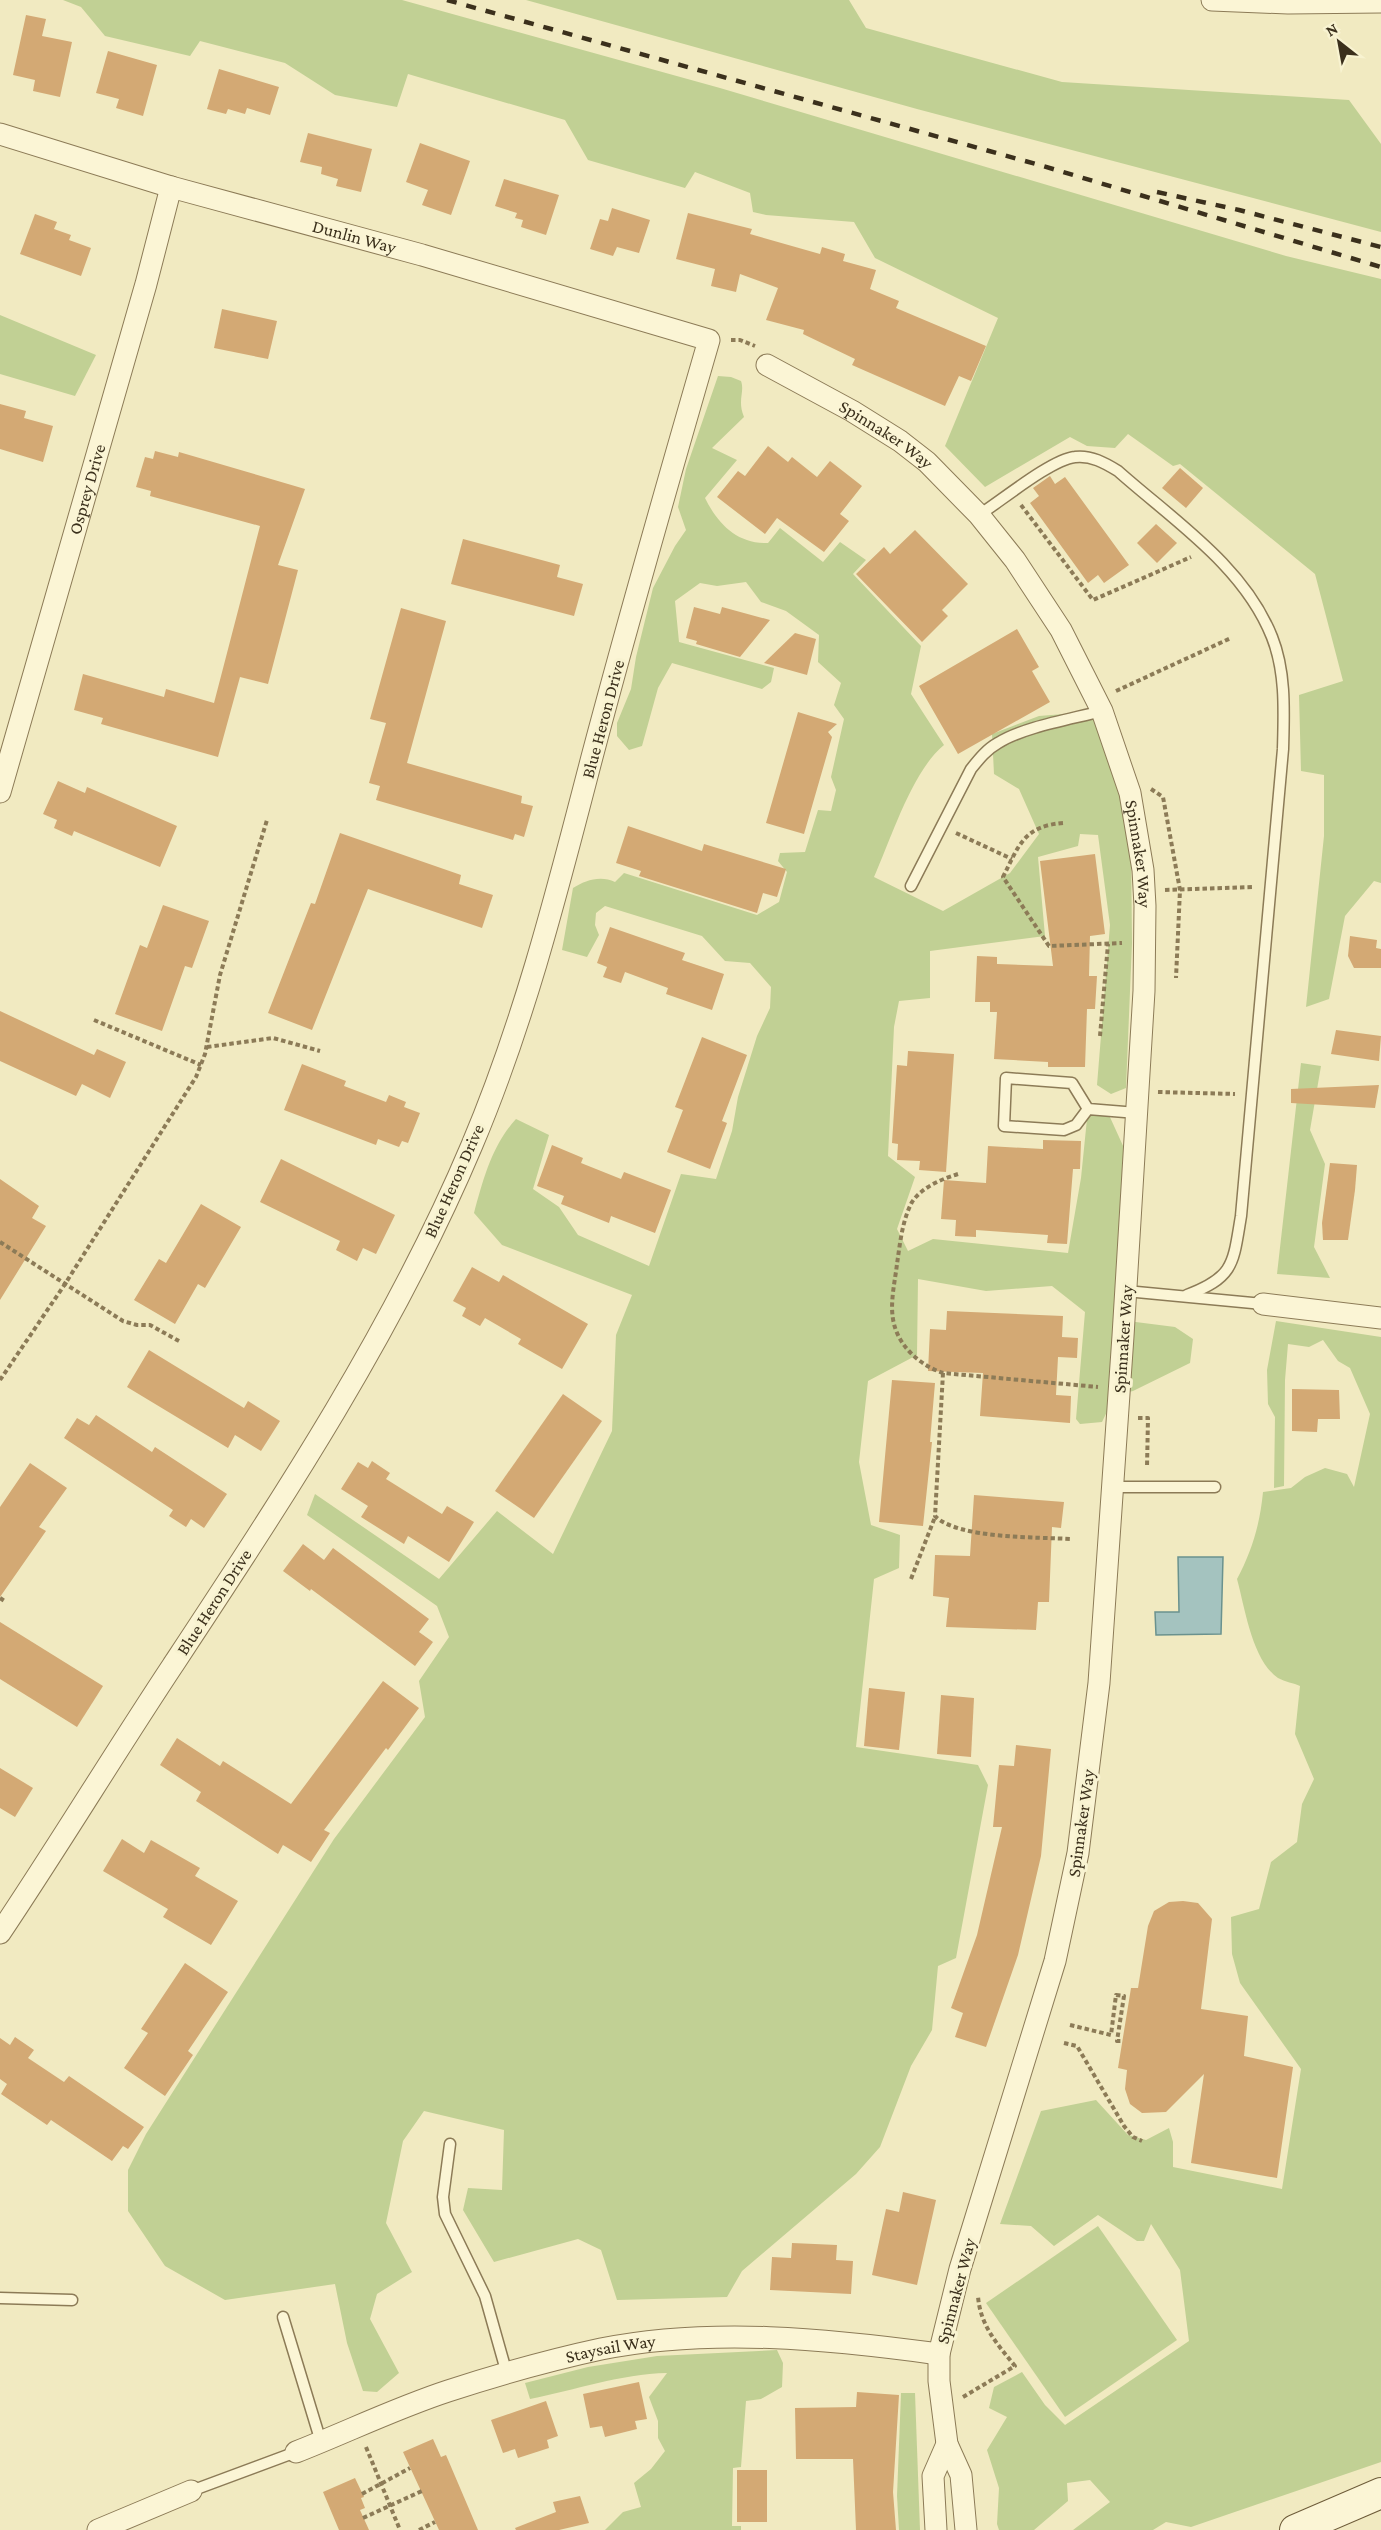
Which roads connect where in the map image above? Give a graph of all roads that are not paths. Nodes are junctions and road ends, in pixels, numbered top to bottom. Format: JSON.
{"nodes":[{"id":1,"x":1212,"y":0,"type":"edge"},
{"id":2,"x":1381,"y":2,"type":"edge"},
{"id":3,"x":0,"y":134,"type":"edge"},
{"id":4,"x":171,"y":187,"type":"junction"},
{"id":5,"x":709,"y":340,"type":"joint"},
{"id":6,"x":764,"y":357,"type":"road end"},
{"id":7,"x":979,"y":515,"type":"junction"},
{"id":8,"x":1106,"y":702,"type":"junction"},
{"id":9,"x":0,"y":792,"type":"edge"},
{"id":10,"x":911,"y":886,"type":"dead end"},
{"id":11,"x":1088,"y":1109,"type":"junction"},
{"id":12,"x":1137,"y":1113,"type":"junction"},
{"id":13,"x":1126,"y":1291,"type":"junction"},
{"id":14,"x":1187,"y":1295,"type":"junction"},
{"id":15,"x":1263,"y":1304,"type":"joint"},
{"id":16,"x":1381,"y":1318,"type":"edge"},
{"id":17,"x":1113,"y":1487,"type":"junction"},
{"id":18,"x":1215,"y":1487,"type":"dead end"},
{"id":19,"x":0,"y":1933,"type":"edge"},
{"id":20,"x":450,"y":2144,"type":"dead end"},
{"id":21,"x":0,"y":2298,"type":"edge"},
{"id":22,"x":72,"y":2300,"type":"dead end"},
{"id":23,"x":283,"y":2317,"type":"dead end"},
{"id":24,"x":939,"y":2354,"type":"junction"},
{"id":25,"x":507,"y":2374,"type":"junction"},
{"id":26,"x":321,"y":2442,"type":"junction"},
{"id":27,"x":946,"y":2444,"type":"junction"},
{"id":28,"x":296,"y":2452,"type":"joint"},
{"id":29,"x":191,"y":2491,"type":"joint"},
{"id":30,"x":1381,"y":2493,"type":"edge"},
{"id":31,"x":98,"y":2530,"type":"edge"},
{"id":32,"x":936,"y":2530,"type":"edge"},
{"id":33,"x":966,"y":2530,"type":"edge"},
{"id":34,"x":1295,"y":2530,"type":"edge"}],
"edges":[{"from":1,"to":2,"type":"street"},
{"from":3,"to":4,"type":"street","name":"Dunlin Way"},
{"from":4,"to":5,"type":"street","name":"Dunlin Way"},
{"from":4,"to":9,"type":"street","name":"Osprey Drive"},
{"from":5,"to":19,"type":"street","name":"Blue Heron Drive"},
{"from":6,"to":7,"type":"street","name":"Spinnaker Way"},
{"from":7,"to":8,"type":"street","name":"Spinnaker Way"},
{"from":7,"to":14,"type":"lane"},
{"from":8,"to":10,"type":"lane"},
{"from":8,"to":12,"type":"street","name":"Spinnaker Way"},
{"from":11,"to":11,"type":"lane"},
{"from":11,"to":12,"type":"lane"},
{"from":12,"to":13,"type":"street","name":"Spinnaker Way"},
{"from":13,"to":14,"type":"lane"},
{"from":13,"to":17,"type":"street","name":"Spinnaker Way"},
{"from":14,"to":15,"type":"lane"},
{"from":15,"to":16,"type":"street"},
{"from":17,"to":18,"type":"lane"},
{"from":17,"to":24,"type":"street","name":"Spinnaker Way"},
{"from":20,"to":25,"type":"lane"},
{"from":21,"to":22,"type":"lane"},
{"from":23,"to":26,"type":"lane"},
{"from":24,"to":25,"type":"street","name":"Staysail Way"},
{"from":24,"to":27,"type":"street","name":"Spinnaker Way"},
{"from":25,"to":26,"type":"street","name":"Staysail Way"},
{"from":26,"to":28,"type":"street","name":"Staysail Way"},
{"from":27,"to":32,"type":"street","name":"Spinnaker Way"},
{"from":27,"to":33,"type":"street","name":"Spinnaker Way"},
{"from":28,"to":29,"type":"lane"},
{"from":29,"to":31,"type":"street"},
{"from":30,"to":34,"type":"main road"}]}
